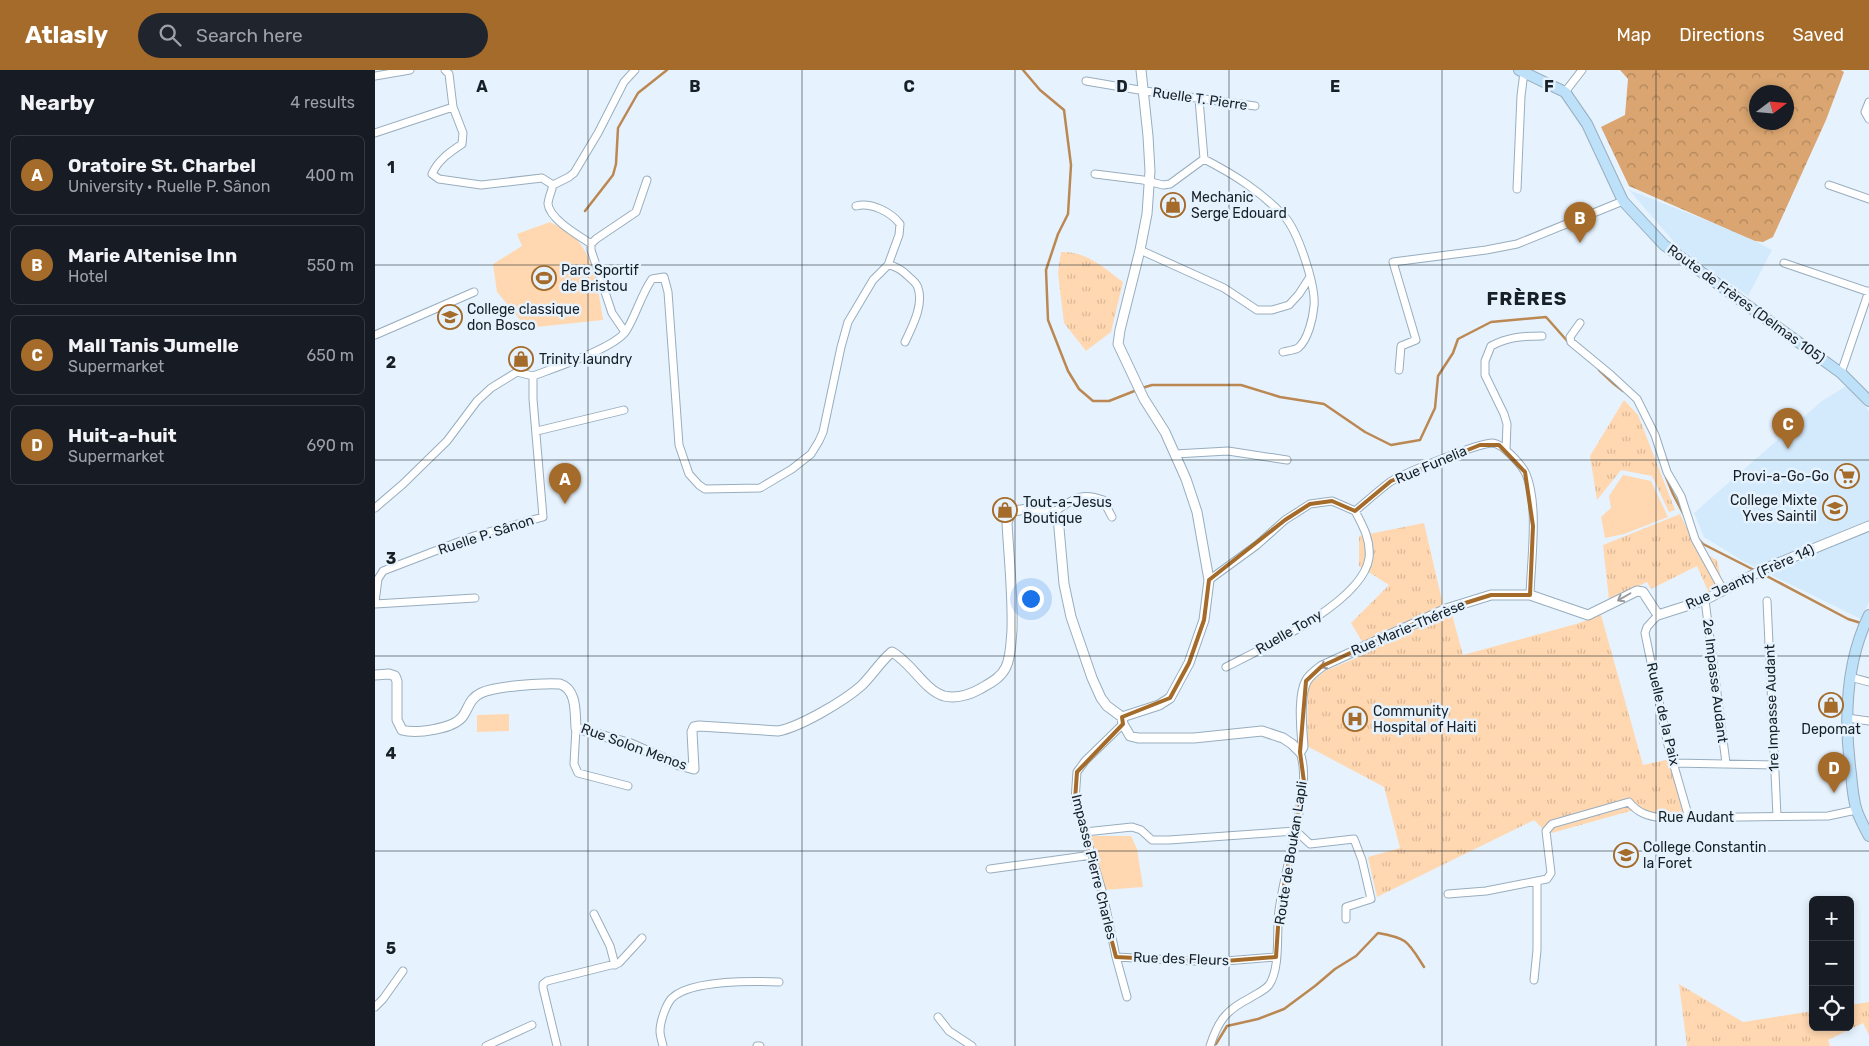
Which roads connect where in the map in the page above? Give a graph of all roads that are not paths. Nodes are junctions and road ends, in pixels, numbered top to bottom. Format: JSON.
{"nodes":[{"id":1,"x":410,"y":70,"type":"edge"},
{"id":2,"x":445,"y":70,"type":"edge"},
{"id":3,"x":635,"y":70,"type":"edge"},
{"id":4,"x":1141,"y":70,"type":"edge"},
{"id":5,"x":1582,"y":70,"type":"edge"},
{"id":6,"x":1521,"y":71,"type":"edge"},
{"id":7,"x":375,"y":76,"type":"edge"},
{"id":8,"x":1086,"y":81,"type":"dead end"},
{"id":9,"x":1145,"y":91,"type":"junction"},
{"id":10,"x":1565,"y":92,"type":"junction"},
{"id":11,"x":1199,"y":99,"type":"junction"},
{"id":12,"x":1869,"y":102,"type":"edge"},
{"id":13,"x":1255,"y":106,"type":"dead end"},
{"id":14,"x":453,"y":107,"type":"junction"},
{"id":15,"x":1869,"y":119,"type":"edge"},
{"id":16,"x":375,"y":134,"type":"edge"},
{"id":17,"x":1204,"y":159,"type":"junction"},
{"id":18,"x":1095,"y":174,"type":"dead end"},
{"id":19,"x":647,"y":180,"type":"dead end"},
{"id":20,"x":1149,"y":182,"type":"junction"},
{"id":21,"x":553,"y":185,"type":"junction"},
{"id":22,"x":1829,"y":185,"type":"dead end"},
{"id":23,"x":1517,"y":189,"type":"dead end"},
{"id":24,"x":1869,"y":199,"type":"edge"},
{"id":25,"x":1623,"y":201,"type":"junction"},
{"id":26,"x":857,"y":206,"type":"dead end"},
{"id":27,"x":591,"y":244,"type":"junction"},
{"id":28,"x":1140,"y":250,"type":"junction"},
{"id":29,"x":1784,"y":263,"type":"dead end"},
{"id":30,"x":887,"y":265,"type":"junction"},
{"id":31,"x":1310,"y":277,"type":"junction"},
{"id":32,"x":1869,"y":291,"type":"edge"},
{"id":33,"x":473,"y":292,"type":"dead end"},
{"id":34,"x":1579,"y":323,"type":"dead end"},
{"id":35,"x":625,"y":332,"type":"junction"},
{"id":36,"x":375,"y":335,"type":"edge"},
{"id":37,"x":1542,"y":336,"type":"dead end"},
{"id":38,"x":905,"y":342,"type":"dead end"},
{"id":39,"x":1283,"y":352,"type":"dead end"},
{"id":40,"x":1399,"y":370,"type":"dead end"},
{"id":41,"x":1841,"y":373,"type":"junction"},
{"id":42,"x":533,"y":376,"type":"junction"},
{"id":43,"x":1869,"y":401,"type":"edge"},
{"id":44,"x":624,"y":410,"type":"dead end"},
{"id":45,"x":537,"y":431,"type":"junction"},
{"id":46,"x":1506,"y":450,"type":"junction"},
{"id":47,"x":1175,"y":454,"type":"junction"},
{"id":48,"x":1287,"y":460,"type":"dead end"},
{"id":49,"x":375,"y":508,"type":"edge"},
{"id":50,"x":1355,"y":511,"type":"junction"},
{"id":51,"x":1054,"y":512,"type":"junction"},
{"id":52,"x":1112,"y":517,"type":"dead end"},
{"id":53,"x":1869,"y":526,"type":"edge"},
{"id":54,"x":1209,"y":580,"type":"junction"},
{"id":55,"x":1723,"y":590,"type":"junction"},
{"id":56,"x":1530,"y":595,"type":"junction"},
{"id":57,"x":475,"y":598,"type":"dead end"},
{"id":58,"x":1705,"y":600,"type":"junction"},
{"id":59,"x":1767,"y":600,"type":"dead end"},
{"id":60,"x":375,"y":603,"type":"edge"},
{"id":61,"x":1658,"y":615,"type":"junction"},
{"id":62,"x":1868,"y":616,"type":"edge"},
{"id":63,"x":1226,"y":666,"type":"dead end"},
{"id":64,"x":375,"y":675,"type":"edge"},
{"id":65,"x":1850,"y":677,"type":"junction"},
{"id":66,"x":1869,"y":682,"type":"edge"},
{"id":67,"x":1847,"y":718,"type":"junction"},
{"id":68,"x":1123,"y":721,"type":"junction"},
{"id":69,"x":1869,"y":721,"type":"edge"},
{"id":70,"x":576,"y":728,"type":"junction"},
{"id":71,"x":1300,"y":752,"type":"junction"},
{"id":72,"x":1674,"y":763,"type":"junction"},
{"id":73,"x":1726,"y":763,"type":"junction"},
{"id":74,"x":1775,"y":765,"type":"junction"},
{"id":75,"x":628,"y":786,"type":"dead end"},
{"id":76,"x":1857,"y":810,"type":"junction"},
{"id":77,"x":1777,"y":816,"type":"junction"},
{"id":78,"x":1689,"y":818,"type":"junction"},
{"id":79,"x":1296,"y":831,"type":"junction"},
{"id":80,"x":1085,"y":832,"type":"junction"},
{"id":81,"x":1869,"y":836,"type":"edge"},
{"id":82,"x":1092,"y":855,"type":"junction"},
{"id":83,"x":990,"y":869,"type":"dead end"},
{"id":84,"x":1537,"y":881,"type":"junction"},
{"id":85,"x":1448,"y":894,"type":"dead end"},
{"id":86,"x":595,"y":914,"type":"dead end"},
{"id":87,"x":1347,"y":919,"type":"dead end"},
{"id":88,"x":642,"y":938,"type":"dead end"},
{"id":89,"x":1116,"y":957,"type":"junction"},
{"id":90,"x":1276,"y":957,"type":"junction"},
{"id":91,"x":615,"y":965,"type":"junction"},
{"id":92,"x":403,"y":971,"type":"dead end"},
{"id":93,"x":1535,"y":980,"type":"dead end"},
{"id":94,"x":779,"y":982,"type":"dead end"},
{"id":95,"x":1127,"y":997,"type":"dead end"},
{"id":96,"x":375,"y":1007,"type":"edge"},
{"id":97,"x":938,"y":1017,"type":"dead end"},
{"id":98,"x":532,"y":1025,"type":"dead end"},
{"id":99,"x":486,"y":1046,"type":"edge"},
{"id":100,"x":557,"y":1046,"type":"edge"},
{"id":101,"x":663,"y":1046,"type":"edge"},
{"id":102,"x":972,"y":1046,"type":"edge"},
{"id":103,"x":1210,"y":1046,"type":"edge"}],
"edges":[{"from":1,"to":7,"type":"street"},
{"from":2,"to":14,"type":"street"},
{"from":3,"to":21,"type":"street"},
{"from":4,"to":9,"type":"street"},
{"from":5,"to":10,"type":"street"},
{"from":6,"to":10,"type":"main road","name":"Route de Frères (Delmas 105)"},
{"from":6,"to":23,"type":"street"},
{"from":8,"to":9,"type":"street","name":"Ruelle T. Pierre"},
{"from":9,"to":11,"type":"street","name":"Ruelle T. Pierre"},
{"from":9,"to":20,"type":"street"},
{"from":10,"to":25,"type":"main road","name":"Route de Frères (Delmas 105)"},
{"from":11,"to":13,"type":"street","name":"Ruelle T. Pierre"},
{"from":11,"to":17,"type":"street"},
{"from":12,"to":15,"type":"street"},
{"from":14,"to":16,"type":"street"},
{"from":14,"to":21,"type":"street"},
{"from":17,"to":20,"type":"street"},
{"from":17,"to":31,"type":"street"},
{"from":18,"to":20,"type":"street"},
{"from":19,"to":27,"type":"street"},
{"from":20,"to":28,"type":"street"},
{"from":21,"to":27,"type":"street"},
{"from":22,"to":24,"type":"street"},
{"from":25,"to":40,"type":"street"},
{"from":25,"to":41,"type":"main road","name":"Route de Frères (Delmas 105)"},
{"from":26,"to":30,"type":"street"},
{"from":27,"to":35,"type":"street"},
{"from":28,"to":31,"type":"street"},
{"from":28,"to":47,"type":"street"},
{"from":29,"to":32,"type":"street"},
{"from":30,"to":35,"type":"street"},
{"from":30,"to":38,"type":"street"},
{"from":31,"to":39,"type":"street"},
{"from":32,"to":41,"type":"street"},
{"from":33,"to":36,"type":"street"},
{"from":34,"to":55,"type":"street"},
{"from":35,"to":42,"type":"street"},
{"from":37,"to":46,"type":"street"},
{"from":41,"to":43,"type":"main road","name":"Route de Frères (Delmas 105)"},
{"from":42,"to":45,"type":"street","name":"Ruelle P. Sânon"},
{"from":42,"to":49,"type":"street"},
{"from":44,"to":45,"type":"street"},
{"from":45,"to":60,"type":"street","name":"Ruelle P. Sânon"},
{"from":46,"to":50,"type":"street","name":"Rue Funelia"},
{"from":46,"to":56,"type":"street"},
{"from":47,"to":48,"type":"street"},
{"from":47,"to":54,"type":"street"},
{"from":50,"to":54,"type":"street"},
{"from":50,"to":63,"type":"street","name":"Ruelle Tony"},
{"from":51,"to":52,"type":"street"},
{"from":51,"to":68,"type":"street"},
{"from":51,"to":70,"type":"street","name":"Rue Solon Menos"},
{"from":53,"to":55,"type":"street","name":"Rue Jeanty (Frère 14)"},
{"from":54,"to":68,"type":"street"},
{"from":55,"to":58,"type":"street","name":"Rue Jeanty (Frère 14)"},
{"from":61,"to":56,"type":"street","name":"Rue Marie-Thérèse","one_way":true},
{"from":56,"to":71,"type":"street","name":"Rue Marie-Thérèse","one_way":true},
{"from":57,"to":60,"type":"street"},
{"from":58,"to":61,"type":"street","name":"Rue Jeanty (Frère 14)"},
{"from":58,"to":73,"type":"street","name":"2e Impasse Audant"},
{"from":59,"to":74,"type":"street","name":"1re Impasse Audant"},
{"from":61,"to":72,"type":"street","name":"Ruelle de la Paix"},
{"from":62,"to":65,"type":"main road"},
{"from":64,"to":70,"type":"street","name":"Rue Solon Menos"},
{"from":65,"to":66,"type":"street"},
{"from":65,"to":67,"type":"main road"},
{"from":67,"to":69,"type":"street"},
{"from":67,"to":76,"type":"main road"},
{"from":68,"to":71,"type":"street"},
{"from":68,"to":80,"type":"street","name":"Impasse Pierre Charles"},
{"from":70,"to":75,"type":"street"},
{"from":71,"to":79,"type":"street","name":"Route de Boukan Lapli"},
{"from":72,"to":73,"type":"street"},
{"from":72,"to":78,"type":"street","name":"Ruelle de la Paix"},
{"from":73,"to":74,"type":"street"},
{"from":74,"to":77,"type":"street","name":"1re Impasse Audant"},
{"from":76,"to":77,"type":"street","name":"Rue Audant"},
{"from":76,"to":81,"type":"main road"},
{"from":77,"to":78,"type":"street","name":"Rue Audant"},
{"from":78,"to":84,"type":"street","name":"Rue Audant"},
{"from":79,"to":80,"type":"street"},
{"from":79,"to":87,"type":"street"},
{"from":79,"to":90,"type":"street","name":"Route de Boukan Lapli"},
{"from":80,"to":82,"type":"street","name":"Impasse Pierre Charles"},
{"from":82,"to":83,"type":"street"},
{"from":82,"to":89,"type":"street","name":"Impasse Pierre Charles"},
{"from":84,"to":85,"type":"street"},
{"from":84,"to":93,"type":"street"},
{"from":86,"to":91,"type":"street"},
{"from":88,"to":91,"type":"street"},
{"from":89,"to":90,"type":"street","name":"Rue des Fleurs"},
{"from":89,"to":95,"type":"street","name":"Impasse Pierre Charles"},
{"from":90,"to":103,"type":"street","name":"Route de Boukan Lapli"},
{"from":91,"to":100,"type":"street"},
{"from":92,"to":96,"type":"street"},
{"from":94,"to":101,"type":"street"},
{"from":97,"to":102,"type":"street"},
{"from":98,"to":99,"type":"street"}]}
